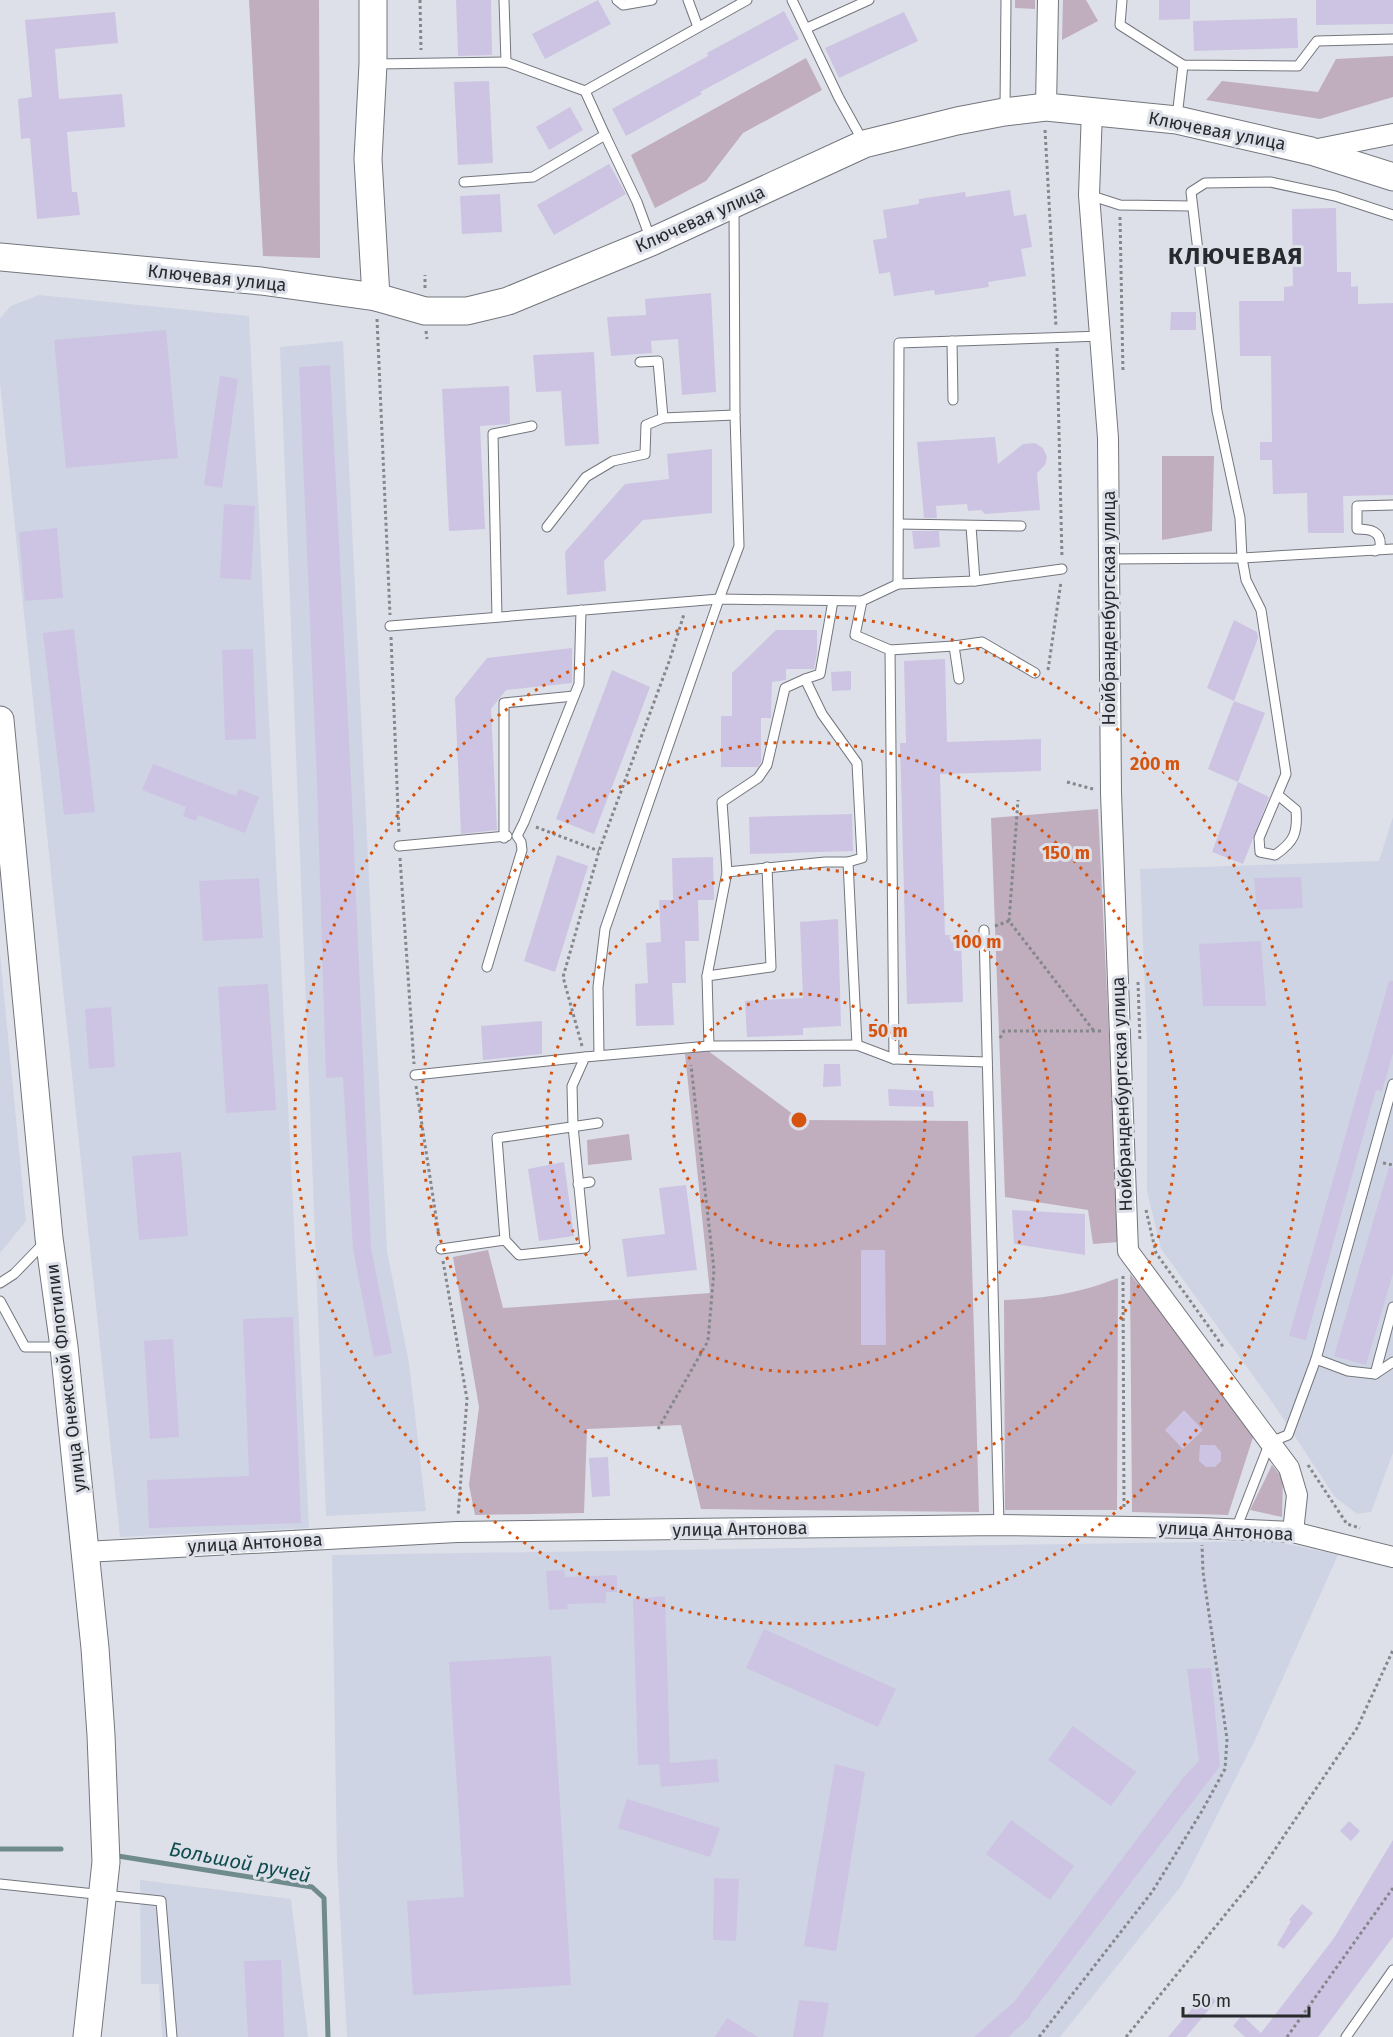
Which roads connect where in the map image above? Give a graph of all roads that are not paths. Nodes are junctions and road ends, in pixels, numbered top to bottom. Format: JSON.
{"nodes":[{"id":1,"x":374,"y":0,"type":"edge"},
{"id":2,"x":504,"y":0,"type":"edge"},
{"id":3,"x":617,"y":0,"type":"edge"},
{"id":4,"x":652,"y":0,"type":"edge"},
{"id":5,"x":688,"y":0,"type":"edge"},
{"id":6,"x":747,"y":0,"type":"edge"},
{"id":7,"x":792,"y":0,"type":"edge"},
{"id":8,"x":869,"y":0,"type":"edge"},
{"id":9,"x":1006,"y":0,"type":"edge"},
{"id":10,"x":1048,"y":0,"type":"edge"},
{"id":11,"x":1122,"y":0,"type":"edge"},
{"id":12,"x":698,"y":27,"type":"junction"},
{"id":13,"x":807,"y":27,"type":"junction"},
{"id":14,"x":1393,"y":39,"type":"edge"},
{"id":15,"x":506,"y":63,"type":"junction"},
{"id":16,"x":374,"y":64,"type":"junction"},
{"id":17,"x":1183,"y":65,"type":"junction"},
{"id":18,"x":585,"y":91,"type":"junction"},
{"id":19,"x":1046,"y":107,"type":"junction"},
{"id":20,"x":1092,"y":110,"type":"junction"},
{"id":21,"x":1005,"y":112,"type":"junction"},
{"id":22,"x":1177,"y":120,"type":"junction"},
{"id":23,"x":1393,"y":134,"type":"edge"},
{"id":24,"x":605,"y":135,"type":"junction"},
{"id":25,"x":864,"y":144,"type":"junction"},
{"id":26,"x":1311,"y":151,"type":"junction"},
{"id":27,"x":1393,"y":177,"type":"edge"},
{"id":28,"x":464,"y":182,"type":"dead end"},
{"id":29,"x":1089,"y":195,"type":"junction"},
{"id":30,"x":734,"y":204,"type":"junction"},
{"id":31,"x":1192,"y":206,"type":"junction"},
{"id":32,"x":1393,"y":215,"type":"edge"},
{"id":33,"x":651,"y":242,"type":"junction"},
{"id":34,"x":0,"y":257,"type":"edge"},
{"id":35,"x":376,"y":297,"type":"junction"},
{"id":36,"x":1101,"y":336,"type":"junction"},
{"id":37,"x":952,"y":341,"type":"junction"},
{"id":38,"x":640,"y":362,"type":"dead end"},
{"id":39,"x":953,"y":400,"type":"dead end"},
{"id":40,"x":735,"y":415,"type":"junction"},
{"id":41,"x":663,"y":418,"type":"junction"},
{"id":42,"x":532,"y":426,"type":"dead end"},
{"id":43,"x":1393,"y":505,"type":"edge"},
{"id":44,"x":899,"y":524,"type":"junction"},
{"id":45,"x":971,"y":526,"type":"junction"},
{"id":46,"x":1021,"y":526,"type":"dead end"},
{"id":47,"x":547,"y":527,"type":"dead end"},
{"id":48,"x":1393,"y":549,"type":"edge"},
{"id":49,"x":1375,"y":551,"type":"junction"},
{"id":50,"x":1242,"y":558,"type":"junction"},
{"id":51,"x":1108,"y":559,"type":"junction"},
{"id":52,"x":1062,"y":569,"type":"road end"},
{"id":53,"x":975,"y":581,"type":"junction"},
{"id":54,"x":898,"y":584,"type":"junction"},
{"id":55,"x":719,"y":598,"type":"junction"},
{"id":56,"x":833,"y":601,"type":"junction"},
{"id":57,"x":862,"y":601,"type":"junction"},
{"id":58,"x":581,"y":610,"type":"junction"},
{"id":59,"x":497,"y":617,"type":"junction"},
{"id":60,"x":390,"y":626,"type":"road end"},
{"id":61,"x":954,"y":646,"type":"junction"},
{"id":62,"x":890,"y":650,"type":"junction"},
{"id":63,"x":1035,"y":673,"type":"dead end"},
{"id":64,"x":806,"y":679,"type":"junction"},
{"id":65,"x":959,"y":679,"type":"dead end"},
{"id":66,"x":574,"y":696,"type":"junction"},
{"id":67,"x":0,"y":720,"type":"edge"},
{"id":68,"x":1278,"y":795,"type":"junction"},
{"id":69,"x":517,"y":836,"type":"junction"},
{"id":70,"x":504,"y":838,"type":"junction"},
{"id":71,"x":399,"y":846,"type":"road end"},
{"id":72,"x":848,"y":862,"type":"junction"},
{"id":73,"x":767,"y":867,"type":"junction"},
{"id":74,"x":728,"y":872,"type":"junction"},
{"id":75,"x":984,"y":930,"type":"road end"},
{"id":76,"x":487,"y":967,"type":"dead end"},
{"id":77,"x":707,"y":976,"type":"junction"},
{"id":78,"x":857,"y":1045,"type":"junction"},
{"id":79,"x":709,"y":1046,"type":"junction"},
{"id":80,"x":599,"y":1055,"type":"junction"},
{"id":81,"x":585,"y":1057,"type":"junction"},
{"id":82,"x":894,"y":1059,"type":"junction"},
{"id":83,"x":987,"y":1062,"type":"junction"},
{"id":84,"x":415,"y":1075,"type":"road end"},
{"id":85,"x":1393,"y":1084,"type":"edge"},
{"id":86,"x":598,"y":1123,"type":"dead end"},
{"id":87,"x":573,"y":1126,"type":"junction"},
{"id":88,"x":590,"y":1182,"type":"dead end"},
{"id":89,"x":578,"y":1184,"type":"junction"},
{"id":90,"x":49,"y":1238,"type":"junction"},
{"id":91,"x":505,"y":1240,"type":"junction"},
{"id":92,"x":441,"y":1249,"type":"road end"},
{"id":93,"x":0,"y":1282,"type":"edge"},
{"id":94,"x":0,"y":1301,"type":"edge"},
{"id":95,"x":1393,"y":1307,"type":"edge"},
{"id":96,"x":63,"y":1347,"type":"junction"},
{"id":97,"x":1316,"y":1359,"type":"junction"},
{"id":98,"x":1393,"y":1362,"type":"edge"},
{"id":99,"x":1375,"y":1374,"type":"junction"},
{"id":100,"x":1270,"y":1442,"type":"junction"},
{"id":101,"x":999,"y":1525,"type":"junction"},
{"id":102,"x":1236,"y":1529,"type":"junction"},
{"id":103,"x":1293,"y":1532,"type":"junction"},
{"id":104,"x":85,"y":1552,"type":"junction"},
{"id":105,"x":1393,"y":1557,"type":"edge"},
{"id":106,"x":0,"y":1884,"type":"edge"},
{"id":107,"x":103,"y":1895,"type":"junction"},
{"id":108,"x":1393,"y":1970,"type":"edge"},
{"id":109,"x":1347,"y":2036,"type":"edge"},
{"id":110,"x":87,"y":2037,"type":"edge"},
{"id":111,"x":172,"y":2037,"type":"edge"}],
"edges":[{"from":1,"to":16,"type":"main road"},
{"from":2,"to":15,"type":"lane"},
{"from":3,"to":4,"type":"lane"},
{"from":5,"to":12,"type":"lane"},
{"from":6,"to":12,"type":"lane"},
{"from":7,"to":13,"type":"lane"},
{"from":8,"to":13,"type":"lane"},
{"from":9,"to":21,"type":"lane"},
{"from":10,"to":19,"type":"street"},
{"from":11,"to":17,"type":"lane"},
{"from":12,"to":18,"type":"lane"},
{"from":13,"to":25,"type":"lane"},
{"from":14,"to":17,"type":"lane"},
{"from":15,"to":16,"type":"lane"},
{"from":15,"to":18,"type":"lane"},
{"from":16,"to":35,"type":"main road"},
{"from":17,"to":22,"type":"lane"},
{"from":18,"to":24,"type":"lane"},
{"from":19,"to":20,"type":"main road","name":"Ключевая улица"},
{"from":19,"to":21,"type":"main road","name":"Ключевая улица"},
{"from":20,"to":22,"type":"main road","name":"Ключевая улица"},
{"from":20,"to":29,"type":"street","name":"Нойбранденбургская улица"},
{"from":21,"to":25,"type":"main road","name":"Ключевая улица"},
{"from":22,"to":26,"type":"main road","name":"Ключевая улица"},
{"from":23,"to":26,"type":"street"},
{"from":24,"to":28,"type":"lane"},
{"from":24,"to":33,"type":"lane"},
{"from":25,"to":30,"type":"main road","name":"Ключевая улица"},
{"from":26,"to":27,"type":"main road","name":"Ключевая улица"},
{"from":29,"to":31,"type":"lane"},
{"from":29,"to":36,"type":"street","name":"Нойбранденбургская улица"},
{"from":30,"to":33,"type":"main road","name":"Ключевая улица"},
{"from":30,"to":40,"type":"lane"},
{"from":31,"to":32,"type":"lane"},
{"from":31,"to":50,"type":"lane"},
{"from":33,"to":35,"type":"main road","name":"Ключевая улица"},
{"from":34,"to":35,"type":"main road","name":"Ключевая улица"},
{"from":36,"to":37,"type":"lane"},
{"from":36,"to":51,"type":"street","name":"Нойбранденбургская улица"},
{"from":37,"to":39,"type":"lane"},
{"from":37,"to":44,"type":"lane"},
{"from":38,"to":41,"type":"lane"},
{"from":40,"to":41,"type":"lane"},
{"from":40,"to":55,"type":"lane"},
{"from":41,"to":47,"type":"lane"},
{"from":42,"to":59,"type":"lane"},
{"from":43,"to":49,"type":"lane"},
{"from":44,"to":45,"type":"lane"},
{"from":44,"to":54,"type":"lane"},
{"from":45,"to":46,"type":"lane"},
{"from":45,"to":53,"type":"lane"},
{"from":48,"to":49,"type":"lane"},
{"from":49,"to":50,"type":"lane"},
{"from":50,"to":51,"type":"lane"},
{"from":50,"to":68,"type":"lane"},
{"from":51,"to":100,"type":"street","name":"Нойбранденбургская улица"},
{"from":52,"to":53,"type":"lane"},
{"from":53,"to":54,"type":"lane"},
{"from":54,"to":57,"type":"lane"},
{"from":55,"to":56,"type":"lane"},
{"from":55,"to":58,"type":"lane"},
{"from":55,"to":80,"type":"lane"},
{"from":56,"to":57,"type":"lane"},
{"from":56,"to":64,"type":"lane"},
{"from":57,"to":62,"type":"lane"},
{"from":58,"to":59,"type":"lane"},
{"from":58,"to":66,"type":"lane"},
{"from":59,"to":60,"type":"lane"},
{"from":61,"to":62,"type":"lane"},
{"from":61,"to":63,"type":"lane"},
{"from":61,"to":65,"type":"lane"},
{"from":62,"to":82,"type":"lane"},
{"from":64,"to":72,"type":"lane"},
{"from":64,"to":74,"type":"lane"},
{"from":66,"to":69,"type":"lane"},
{"from":66,"to":70,"type":"lane"},
{"from":67,"to":90,"type":"main road","name":"улица Онежской Флотилии"},
{"from":68,"to":68,"type":"lane"},
{"from":69,"to":70,"type":"lane"},
{"from":69,"to":76,"type":"lane"},
{"from":70,"to":71,"type":"lane"},
{"from":72,"to":73,"type":"lane"},
{"from":72,"to":78,"type":"lane"},
{"from":73,"to":74,"type":"lane"},
{"from":73,"to":77,"type":"lane"},
{"from":74,"to":77,"type":"lane"},
{"from":75,"to":83,"type":"lane"},
{"from":77,"to":79,"type":"lane"},
{"from":78,"to":79,"type":"lane"},
{"from":78,"to":82,"type":"lane"},
{"from":79,"to":80,"type":"lane"},
{"from":80,"to":81,"type":"lane"},
{"from":81,"to":84,"type":"lane"},
{"from":81,"to":87,"type":"lane"},
{"from":82,"to":83,"type":"lane"},
{"from":83,"to":101,"type":"lane"},
{"from":85,"to":97,"type":"lane"},
{"from":86,"to":87,"type":"lane"},
{"from":87,"to":89,"type":"lane"},
{"from":87,"to":91,"type":"lane"},
{"from":88,"to":89,"type":"lane"},
{"from":89,"to":91,"type":"lane"},
{"from":90,"to":93,"type":"lane"},
{"from":90,"to":96,"type":"main road","name":"улица Онежской Флотилии"},
{"from":91,"to":92,"type":"lane"},
{"from":94,"to":96,"type":"lane"},
{"from":95,"to":99,"type":"lane"},
{"from":96,"to":104,"type":"main road","name":"улица Онежской Флотилии"},
{"from":97,"to":99,"type":"lane"},
{"from":97,"to":100,"type":"lane"},
{"from":98,"to":99,"type":"lane"},
{"from":100,"to":102,"type":"lane"},
{"from":100,"to":103,"type":"street"},
{"from":101,"to":102,"type":"street","name":"улица Антонова"},
{"from":101,"to":104,"type":"street","name":"улица Антонова"},
{"from":102,"to":103,"type":"street","name":"улица Антонова"},
{"from":103,"to":105,"type":"street","name":"улица Антонова"},
{"from":104,"to":107,"type":"main road","name":"улица Онежской Флотилии"},
{"from":106,"to":107,"type":"lane"},
{"from":107,"to":110,"type":"main road","name":"улица Онежской Флотилии"},
{"from":107,"to":111,"type":"lane"},
{"from":108,"to":109,"type":"lane"}]}
